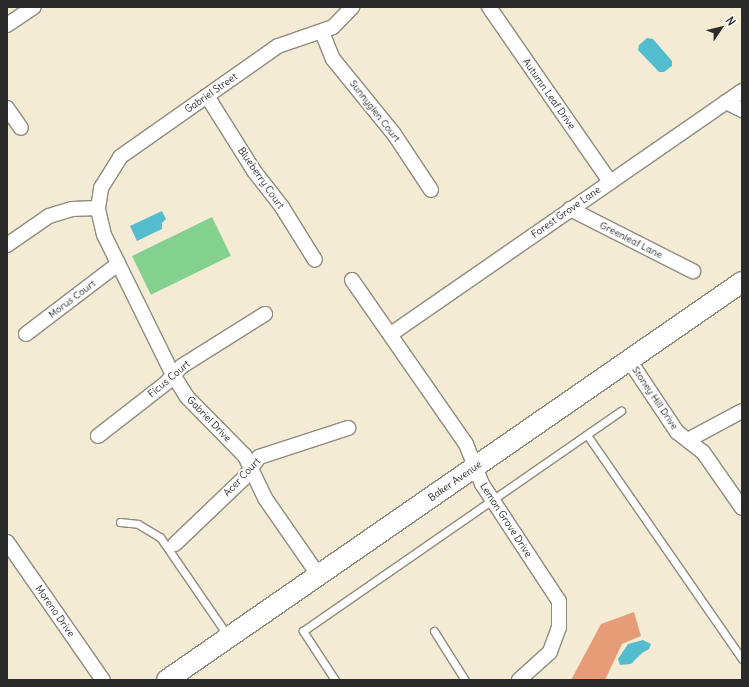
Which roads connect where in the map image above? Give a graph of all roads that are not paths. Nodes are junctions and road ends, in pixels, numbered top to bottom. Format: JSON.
{"nodes":[{"id":1,"x":34,"y":7,"type":"edge"},
{"id":2,"x":352,"y":7,"type":"edge"},
{"id":3,"x":489,"y":7,"type":"edge"},
{"id":4,"x":7,"y":25,"type":"edge"},
{"id":5,"x":322,"y":32,"type":"junction"},
{"id":6,"x":742,"y":90,"type":"edge"},
{"id":7,"x":208,"y":96,"type":"junction"},
{"id":8,"x":726,"y":102,"type":"junction"},
{"id":9,"x":7,"y":108,"type":"edge"},
{"id":10,"x":742,"y":110,"type":"edge"},
{"id":11,"x":21,"y":128,"type":"dead end"},
{"id":12,"x":610,"y":182,"type":"junction"},
{"id":13,"x":431,"y":190,"type":"dead end"},
{"id":14,"x":98,"y":208,"type":"junction"},
{"id":15,"x":570,"y":209,"type":"junction"},
{"id":16,"x":7,"y":245,"type":"edge"},
{"id":17,"x":315,"y":260,"type":"dead end"},
{"id":18,"x":118,"y":264,"type":"junction"},
{"id":19,"x":693,"y":271,"type":"dead end"},
{"id":20,"x":352,"y":280,"type":"dead end"},
{"id":21,"x":742,"y":282,"type":"edge"},
{"id":22,"x":265,"y":314,"type":"dead end"},
{"id":23,"x":26,"y":334,"type":"dead end"},
{"id":24,"x":391,"y":334,"type":"junction"},
{"id":25,"x":629,"y":360,"type":"junction"},
{"id":26,"x":173,"y":375,"type":"junction"},
{"id":27,"x":621,"y":411,"type":"dead end"},
{"id":28,"x":742,"y":411,"type":"edge"},
{"id":29,"x":348,"y":428,"type":"dead end"},
{"id":30,"x":587,"y":435,"type":"junction"},
{"id":31,"x":98,"y":436,"type":"dead end"},
{"id":32,"x":688,"y":440,"type":"junction"},
{"id":33,"x":251,"y":467,"type":"junction"},
{"id":34,"x":474,"y":467,"type":"junction"},
{"id":35,"x":492,"y":500,"type":"junction"},
{"id":36,"x":742,"y":508,"type":"edge"},
{"id":37,"x":120,"y":522,"type":"dead end"},
{"id":38,"x":7,"y":542,"type":"edge"},
{"id":39,"x":175,"y":544,"type":"dead end"},
{"id":40,"x":319,"y":576,"type":"junction"},
{"id":41,"x":434,"y":631,"type":"dead end"},
{"id":42,"x":229,"y":638,"type":"junction"},
{"id":43,"x":742,"y":659,"type":"edge"},
{"id":44,"x":103,"y":680,"type":"edge"},
{"id":45,"x":167,"y":680,"type":"edge"},
{"id":46,"x":335,"y":680,"type":"edge"},
{"id":47,"x":465,"y":680,"type":"edge"},
{"id":48,"x":519,"y":680,"type":"edge"}],
"edges":[{"from":1,"to":4,"type":"street"},
{"from":2,"to":5,"type":"street","name":"Gabriel Street"},
{"from":3,"to":12,"type":"street","name":"Autumn Leaf Drive"},
{"from":5,"to":7,"type":"street","name":"Gabriel Street"},
{"from":5,"to":13,"type":"street","name":"Sunnyglen Court"},
{"from":6,"to":8,"type":"street","name":"Forest Grove Lane"},
{"from":7,"to":14,"type":"street","name":"Gabriel Street"},
{"from":7,"to":17,"type":"street","name":"Blueberry Court"},
{"from":8,"to":10,"type":"street"},
{"from":8,"to":12,"type":"street","name":"Forest Grove Lane"},
{"from":9,"to":11,"type":"street"},
{"from":12,"to":15,"type":"street","name":"Forest Grove Lane"},
{"from":14,"to":16,"type":"street"},
{"from":14,"to":18,"type":"street","name":"Gabriel Drive"},
{"from":15,"to":19,"type":"street","name":"Greenleaf Lane"},
{"from":15,"to":24,"type":"street","name":"Forest Grove Lane"},
{"from":18,"to":23,"type":"street","name":"Morus Court"},
{"from":18,"to":26,"type":"street","name":"Gabriel Drive"},
{"from":20,"to":24,"type":"street","name":"Lemon Grove Drive"},
{"from":21,"to":25,"type":"street","name":"Baker Avenue"},
{"from":22,"to":26,"type":"street","name":"Ficus Court"},
{"from":24,"to":34,"type":"street","name":"Lemon Grove Drive"},
{"from":25,"to":32,"type":"street","name":"Stoney Hill Drive"},
{"from":25,"to":34,"type":"street","name":"Baker Avenue"},
{"from":26,"to":31,"type":"street","name":"Ficus Court"},
{"from":26,"to":33,"type":"street","name":"Gabriel Drive"},
{"from":27,"to":30,"type":"lane"},
{"from":28,"to":32,"type":"street"},
{"from":29,"to":33,"type":"street","name":"Acer Court"},
{"from":30,"to":35,"type":"lane"},
{"from":30,"to":43,"type":"lane"},
{"from":32,"to":36,"type":"street","name":"Stoney Hill Drive"},
{"from":33,"to":39,"type":"street","name":"Acer Court"},
{"from":33,"to":40,"type":"street","name":"Gabriel Drive"},
{"from":34,"to":35,"type":"street","name":"Lemon Grove Drive"},
{"from":34,"to":40,"type":"street","name":"Baker Avenue"},
{"from":35,"to":46,"type":"lane"},
{"from":35,"to":48,"type":"street","name":"Lemon Grove Drive"},
{"from":37,"to":42,"type":"lane"},
{"from":38,"to":44,"type":"street","name":"Moreno Drive"},
{"from":40,"to":42,"type":"street","name":"Baker Avenue"},
{"from":41,"to":47,"type":"lane"},
{"from":42,"to":45,"type":"street","name":"Baker Avenue"}]}
